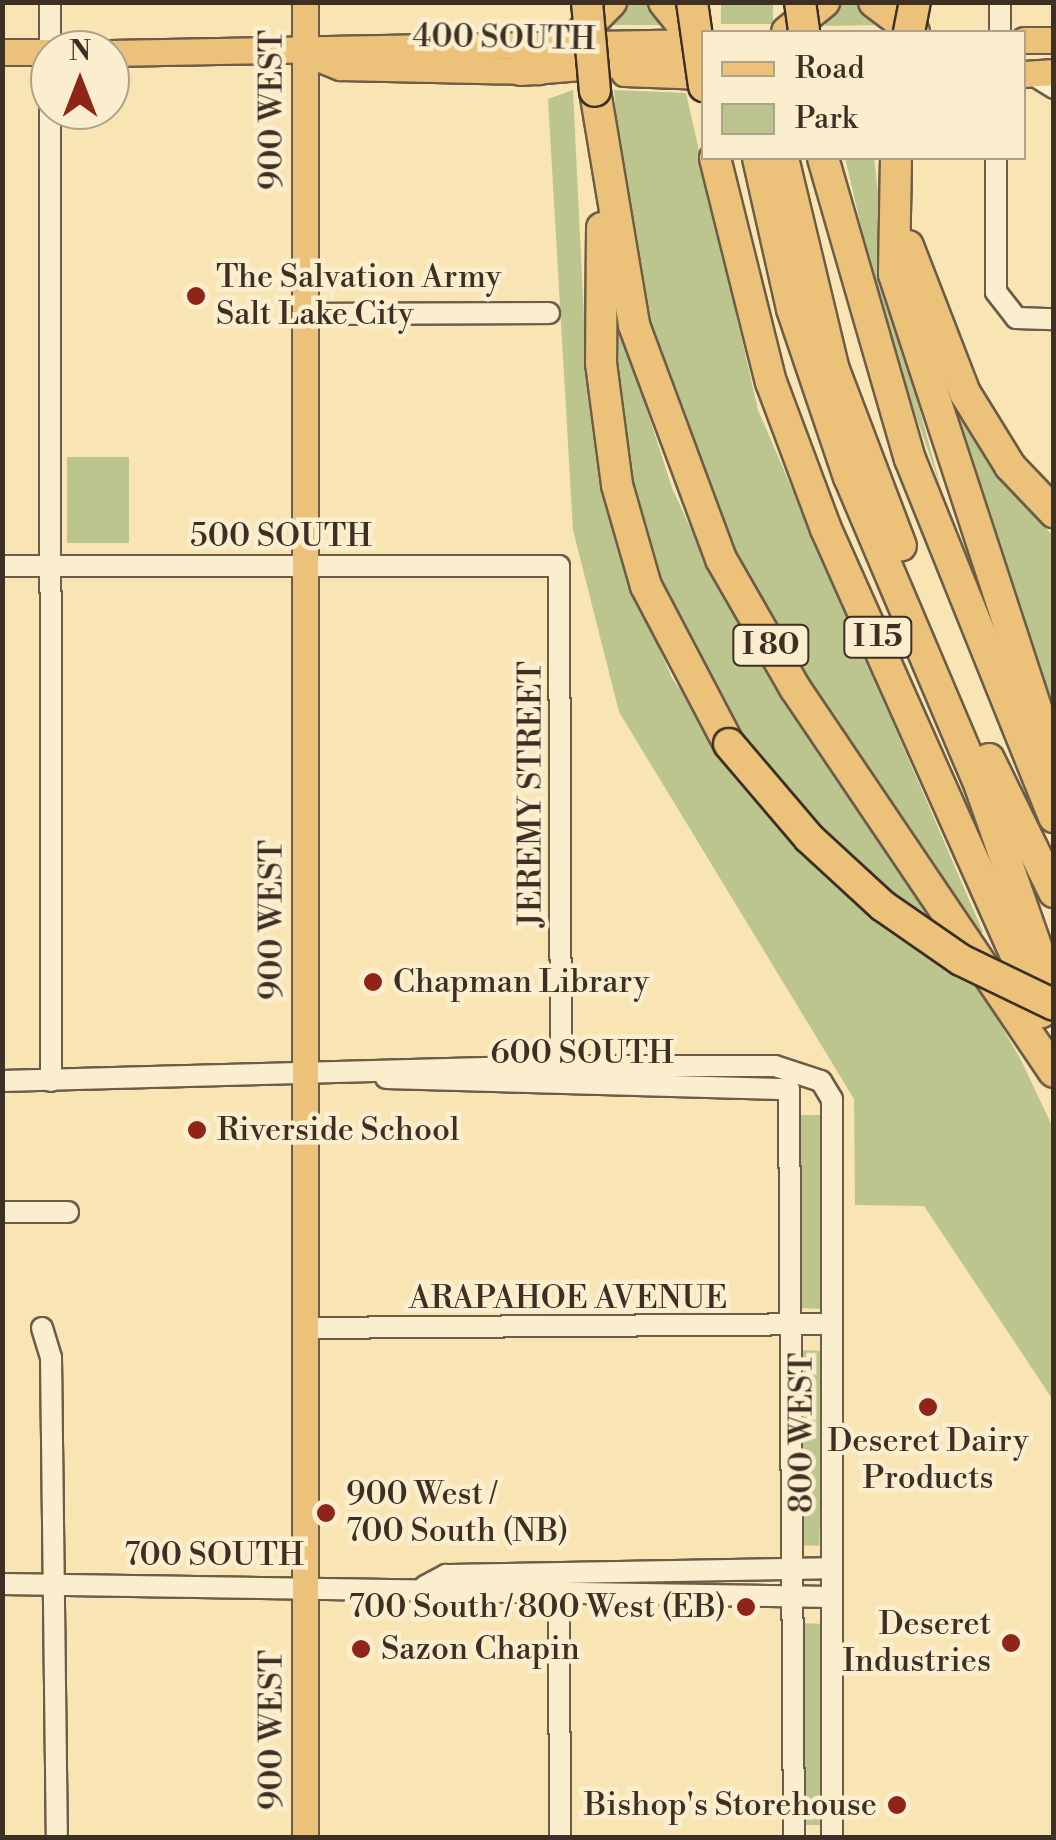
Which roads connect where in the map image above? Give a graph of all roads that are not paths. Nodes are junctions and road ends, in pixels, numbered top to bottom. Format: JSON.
{"nodes":[{"id":1,"x":50,"y":2,"type":"edge"},
{"id":2,"x":305,"y":2,"type":"edge"},
{"id":3,"x":588,"y":2,"type":"edge"},
{"id":4,"x":611,"y":2,"type":"edge"},
{"id":5,"x":664,"y":2,"type":"edge"},
{"id":6,"x":692,"y":2,"type":"edge"},
{"id":7,"x":800,"y":2,"type":"edge"},
{"id":8,"x":824,"y":2,"type":"edge"},
{"id":9,"x":874,"y":2,"type":"edge"},
{"id":10,"x":915,"y":2,"type":"edge"},
{"id":11,"x":1000,"y":2,"type":"edge"},
{"id":12,"x":50,"y":30,"type":"edge"},
{"id":13,"x":790,"y":30,"type":"edge"},
{"id":14,"x":804,"y":30,"type":"edge"},
{"id":15,"x":909,"y":30,"type":"edge"},
{"id":16,"x":912,"y":30,"type":"edge"},
{"id":17,"x":1000,"y":30,"type":"edge"},
{"id":18,"x":1026,"y":40,"type":"edge"},
{"id":19,"x":1054,"y":40,"type":"edge"},
{"id":20,"x":572,"y":42,"type":"junction"},
{"id":21,"x":701,"y":48,"type":"edge"},
{"id":22,"x":2,"y":52,"type":"edge"},
{"id":23,"x":30,"y":52,"type":"edge"},
{"id":24,"x":130,"y":53,"type":"edge"},
{"id":25,"x":305,"y":53,"type":"junction"},
{"id":26,"x":701,"y":65,"type":"edge"},
{"id":27,"x":521,"y":70,"type":"junction"},
{"id":28,"x":1036,"y":73,"type":"edge"},
{"id":29,"x":701,"y":76,"type":"edge"},
{"id":30,"x":1054,"y":88,"type":"edge"},
{"id":31,"x":50,"y":130,"type":"edge"},
{"id":32,"x":715,"y":160,"type":"edge"},
{"id":33,"x":758,"y":160,"type":"edge"},
{"id":34,"x":783,"y":160,"type":"edge"},
{"id":35,"x":824,"y":160,"type":"edge"},
{"id":36,"x":896,"y":160,"type":"edge"},
{"id":37,"x":996,"y":160,"type":"edge"},
{"id":38,"x":602,"y":166,"type":"junction"},
{"id":39,"x":897,"y":191,"type":"junction"},
{"id":40,"x":548,"y":313,"type":"dead end"},
{"id":41,"x":304,"y":314,"type":"junction"},
{"id":42,"x":1054,"y":319,"type":"edge"},
{"id":43,"x":1054,"y":512,"type":"edge"},
{"id":44,"x":2,"y":566,"type":"edge"},
{"id":45,"x":50,"y":566,"type":"junction"},
{"id":46,"x":304,"y":566,"type":"junction"},
{"id":47,"x":559,"y":566,"type":"joint"},
{"id":48,"x":1054,"y":762,"type":"edge"},
{"id":49,"x":1054,"y":817,"type":"edge"},
{"id":50,"x":1054,"y":892,"type":"edge"},
{"id":51,"x":1054,"y":997,"type":"edge"},
{"id":52,"x":1054,"y":1005,"type":"edge"},
{"id":53,"x":1054,"y":1041,"type":"edge"},
{"id":54,"x":776,"y":1066,"type":"joint"},
{"id":55,"x":1054,"y":1072,"type":"edge"},
{"id":56,"x":562,"y":1074,"type":"junction"},
{"id":57,"x":304,"y":1076,"type":"junction"},
{"id":58,"x":2,"y":1081,"type":"edge"},
{"id":59,"x":51,"y":1081,"type":"junction"},
{"id":60,"x":792,"y":1093,"type":"joint"},
{"id":61,"x":2,"y":1212,"type":"edge"},
{"id":62,"x":68,"y":1212,"type":"dead end"},
{"id":63,"x":832,"y":1324,"type":"junction"},
{"id":64,"x":42,"y":1328,"type":"dead end"},
{"id":65,"x":304,"y":1328,"type":"junction"},
{"id":66,"x":793,"y":1328,"type":"junction"},
{"id":67,"x":832,"y":1568,"type":"junction"},
{"id":68,"x":795,"y":1572,"type":"junction"},
{"id":69,"x":2,"y":1584,"type":"edge"},
{"id":70,"x":55,"y":1584,"type":"junction"},
{"id":71,"x":681,"y":1584,"type":"junction"},
{"id":72,"x":559,"y":1585,"type":"junction"},
{"id":73,"x":304,"y":1586,"type":"junction"},
{"id":74,"x":795,"y":1595,"type":"junction"},
{"id":75,"x":832,"y":1597,"type":"junction"},
{"id":76,"x":57,"y":1838,"type":"edge"},
{"id":77,"x":305,"y":1838,"type":"edge"},
{"id":78,"x":560,"y":1838,"type":"edge"},
{"id":79,"x":794,"y":1838,"type":"edge"},
{"id":80,"x":832,"y":1838,"type":"edge"}],
"edges":[{"from":1,"to":12,"type":"street"},
{"from":2,"to":25,"type":"main road","name":"900 WEST"},
{"from":3,"to":38,"type":"highway","number":"I 80","bridge":true},
{"from":4,"to":20,"type":"highway"},
{"from":5,"to":21,"type":"highway"},
{"from":6,"to":26,"type":"highway","bridge":true},
{"from":7,"to":14,"type":"highway","bridge":true},
{"from":8,"to":13,"type":"highway"},
{"from":9,"to":15,"type":"highway"},
{"from":10,"to":16,"type":"highway","bridge":true},
{"from":11,"to":17,"type":"street"},
{"from":18,"to":19,"type":"main road"},
{"from":20,"to":21,"type":"main road","name":"400 SOUTH"},
{"from":20,"to":25,"type":"main road","name":"400 SOUTH"},
{"from":21,"to":27,"type":"highway"},
{"from":22,"to":23,"type":"main road"},
{"from":24,"to":25,"type":"main road","name":"400 SOUTH"},
{"from":25,"to":27,"type":"main road","name":"400 SOUTH"},
{"from":25,"to":41,"type":"main road","name":"900 WEST"},
{"from":27,"to":29,"type":"main road","name":"400 SOUTH"},
{"from":28,"to":30,"type":"street"},
{"from":31,"to":45,"type":"street"},
{"from":32,"to":53,"type":"highway","number":"I 15"},
{"from":33,"to":51,"type":"highway"},
{"from":34,"to":50,"type":"highway"},
{"from":35,"to":49,"type":"highway"},
{"from":36,"to":39,"type":"highway"},
{"from":37,"to":42,"type":"street"},
{"from":38,"to":52,"type":"highway","bridge":true},
{"from":38,"to":55,"type":"highway","number":"I 80"},
{"from":39,"to":43,"type":"highway"},
{"from":39,"to":48,"type":"highway"},
{"from":40,"to":41,"type":"street"},
{"from":41,"to":46,"type":"main road","name":"900 WEST"},
{"from":44,"to":45,"type":"street","name":"500 SOUTH"},
{"from":45,"to":46,"type":"street","name":"500 SOUTH"},
{"from":45,"to":59,"type":"street"},
{"from":46,"to":47,"type":"street","name":"500 SOUTH"},
{"from":46,"to":57,"type":"main road","name":"900 WEST"},
{"from":47,"to":56,"type":"street","name":"JEREMY STREET"},
{"from":54,"to":56,"type":"street","name":"600 SOUTH"},
{"from":54,"to":63,"type":"street","name":"800 WEST"},
{"from":56,"to":57,"type":"street","name":"600 SOUTH"},
{"from":56,"to":60,"type":"street","name":"600 SOUTH"},
{"from":57,"to":59,"type":"street","name":"600 SOUTH"},
{"from":57,"to":65,"type":"main road","name":"900 WEST"},
{"from":58,"to":59,"type":"street","name":"600 SOUTH"},
{"from":60,"to":66,"type":"street","name":"800 WEST"},
{"from":61,"to":62,"type":"street"},
{"from":63,"to":66,"type":"street","name":"ARAPAHOE AVENUE"},
{"from":63,"to":67,"type":"street","name":"800 WEST"},
{"from":64,"to":70,"type":"street"},
{"from":65,"to":66,"type":"street","name":"ARAPAHOE AVENUE"},
{"from":65,"to":73,"type":"main road","name":"900 WEST"},
{"from":66,"to":68,"type":"street","name":"800 WEST"},
{"from":67,"to":68,"type":"street","name":"700 SOUTH"},
{"from":67,"to":75,"type":"street","name":"800 WEST"},
{"from":68,"to":71,"type":"street","name":"700 SOUTH"},
{"from":68,"to":74,"type":"street","name":"800 WEST"},
{"from":69,"to":70,"type":"street","name":"700 SOUTH"},
{"from":70,"to":73,"type":"street","name":"700 SOUTH"},
{"from":70,"to":76,"type":"street"},
{"from":71,"to":72,"type":"street","name":"700 SOUTH"},
{"from":71,"to":74,"type":"street","name":"700 SOUTH"},
{"from":72,"to":73,"type":"street","name":"700 SOUTH"},
{"from":72,"to":78,"type":"street"},
{"from":73,"to":77,"type":"main road","name":"900 WEST"},
{"from":74,"to":75,"type":"street","name":"700 SOUTH"},
{"from":74,"to":79,"type":"street","name":"800 WEST"},
{"from":75,"to":80,"type":"street","name":"800 WEST"}]}
